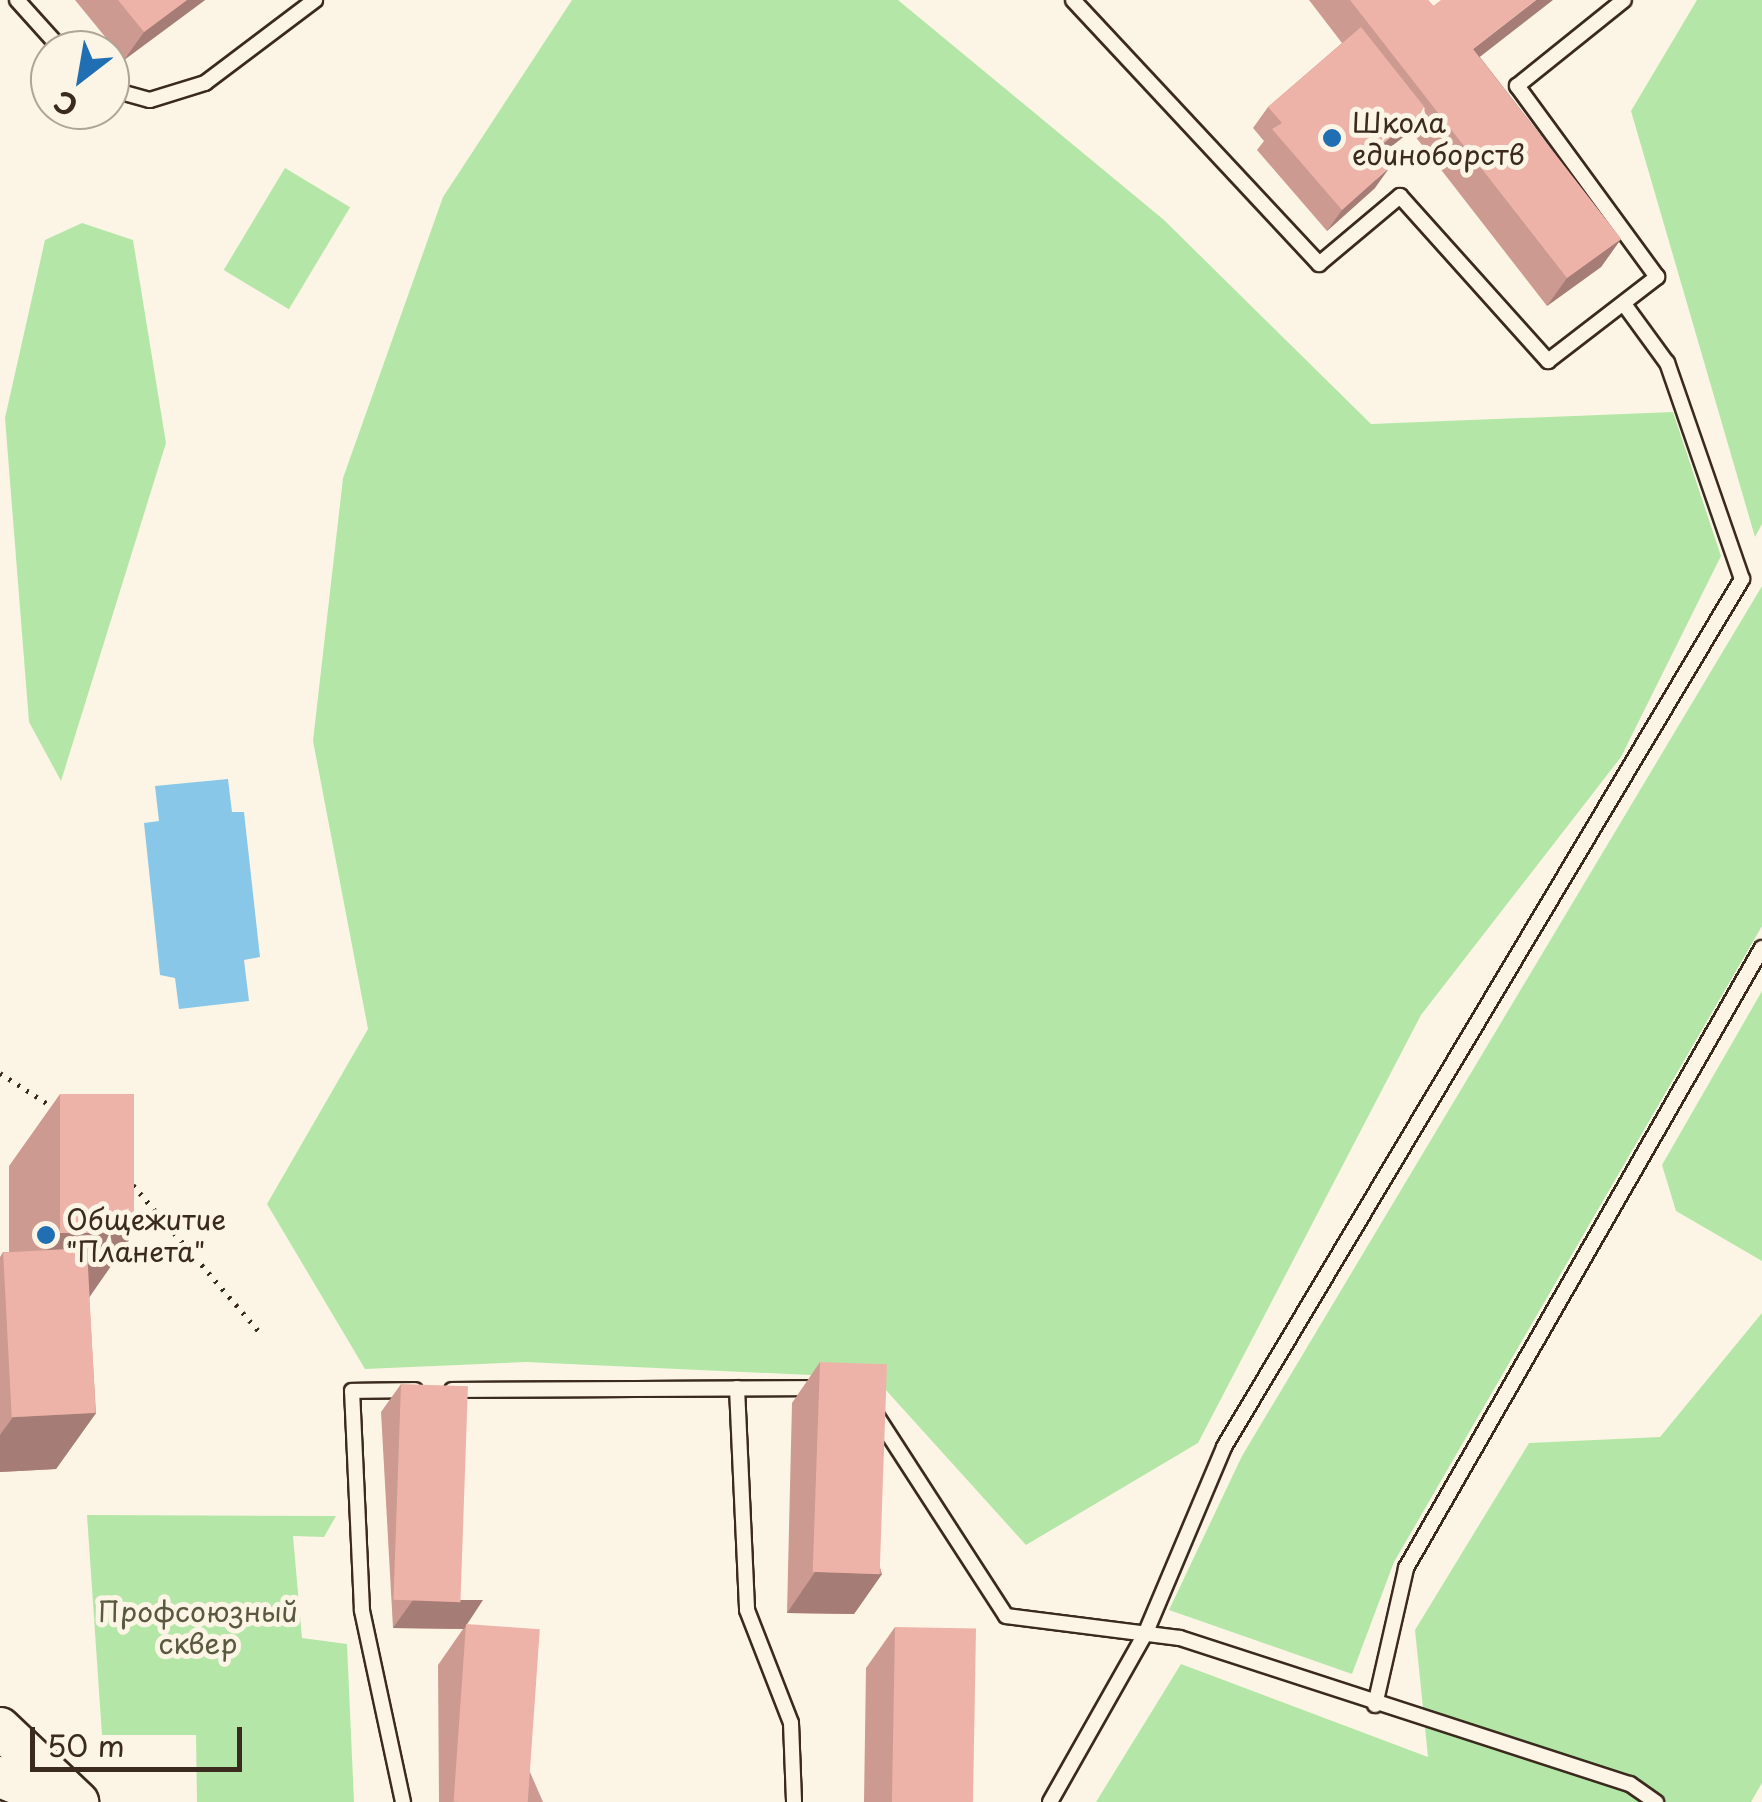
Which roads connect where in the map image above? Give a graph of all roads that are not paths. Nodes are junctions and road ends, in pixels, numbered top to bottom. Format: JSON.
{"nodes":[{"id":1,"x":17,"y":0,"type":"edge"},
{"id":2,"x":315,"y":0,"type":"edge"},
{"id":3,"x":1073,"y":0,"type":"edge"},
{"id":4,"x":1624,"y":0,"type":"edge"},
{"id":5,"x":44,"y":30,"type":"edge"},
{"id":6,"x":130,"y":94,"type":"edge"},
{"id":7,"x":1624,"y":304,"type":"junction"},
{"id":8,"x":1762,"y":948,"type":"edge"},
{"id":9,"x":736,"y":1388,"type":"junction"},
{"id":10,"x":841,"y":1388,"type":"edge"},
{"id":11,"x":869,"y":1404,"type":"edge"},
{"id":12,"x":1146,"y":1632,"type":"junction"},
{"id":13,"x":1375,"y":1705,"type":"junction"},
{"id":14,"x":0,"y":1728,"type":"edge"},
{"id":15,"x":0,"y":1777,"type":"edge"},
{"id":16,"x":62,"y":1802,"type":"edge"},
{"id":17,"x":78,"y":1802,"type":"edge"},
{"id":18,"x":403,"y":1802,"type":"edge"},
{"id":19,"x":794,"y":1802,"type":"edge"},
{"id":20,"x":1050,"y":1802,"type":"edge"},
{"id":21,"x":1656,"y":1802,"type":"edge"}],
"edges":[{"from":1,"to":5,"type":"lane"},
{"from":2,"to":6,"type":"lane"},
{"from":3,"to":7,"type":"lane"},
{"from":4,"to":7,"type":"lane"},
{"from":7,"to":12,"type":"lane"},
{"from":8,"to":13,"type":"lane"},
{"from":9,"to":10,"type":"lane"},
{"from":9,"to":18,"type":"lane"},
{"from":9,"to":19,"type":"lane"},
{"from":11,"to":12,"type":"lane"},
{"from":12,"to":13,"type":"lane"},
{"from":12,"to":20,"type":"lane"},
{"from":13,"to":21,"type":"lane"},
{"from":14,"to":17,"type":"main road"},
{"from":15,"to":16,"type":"main road"}]}
